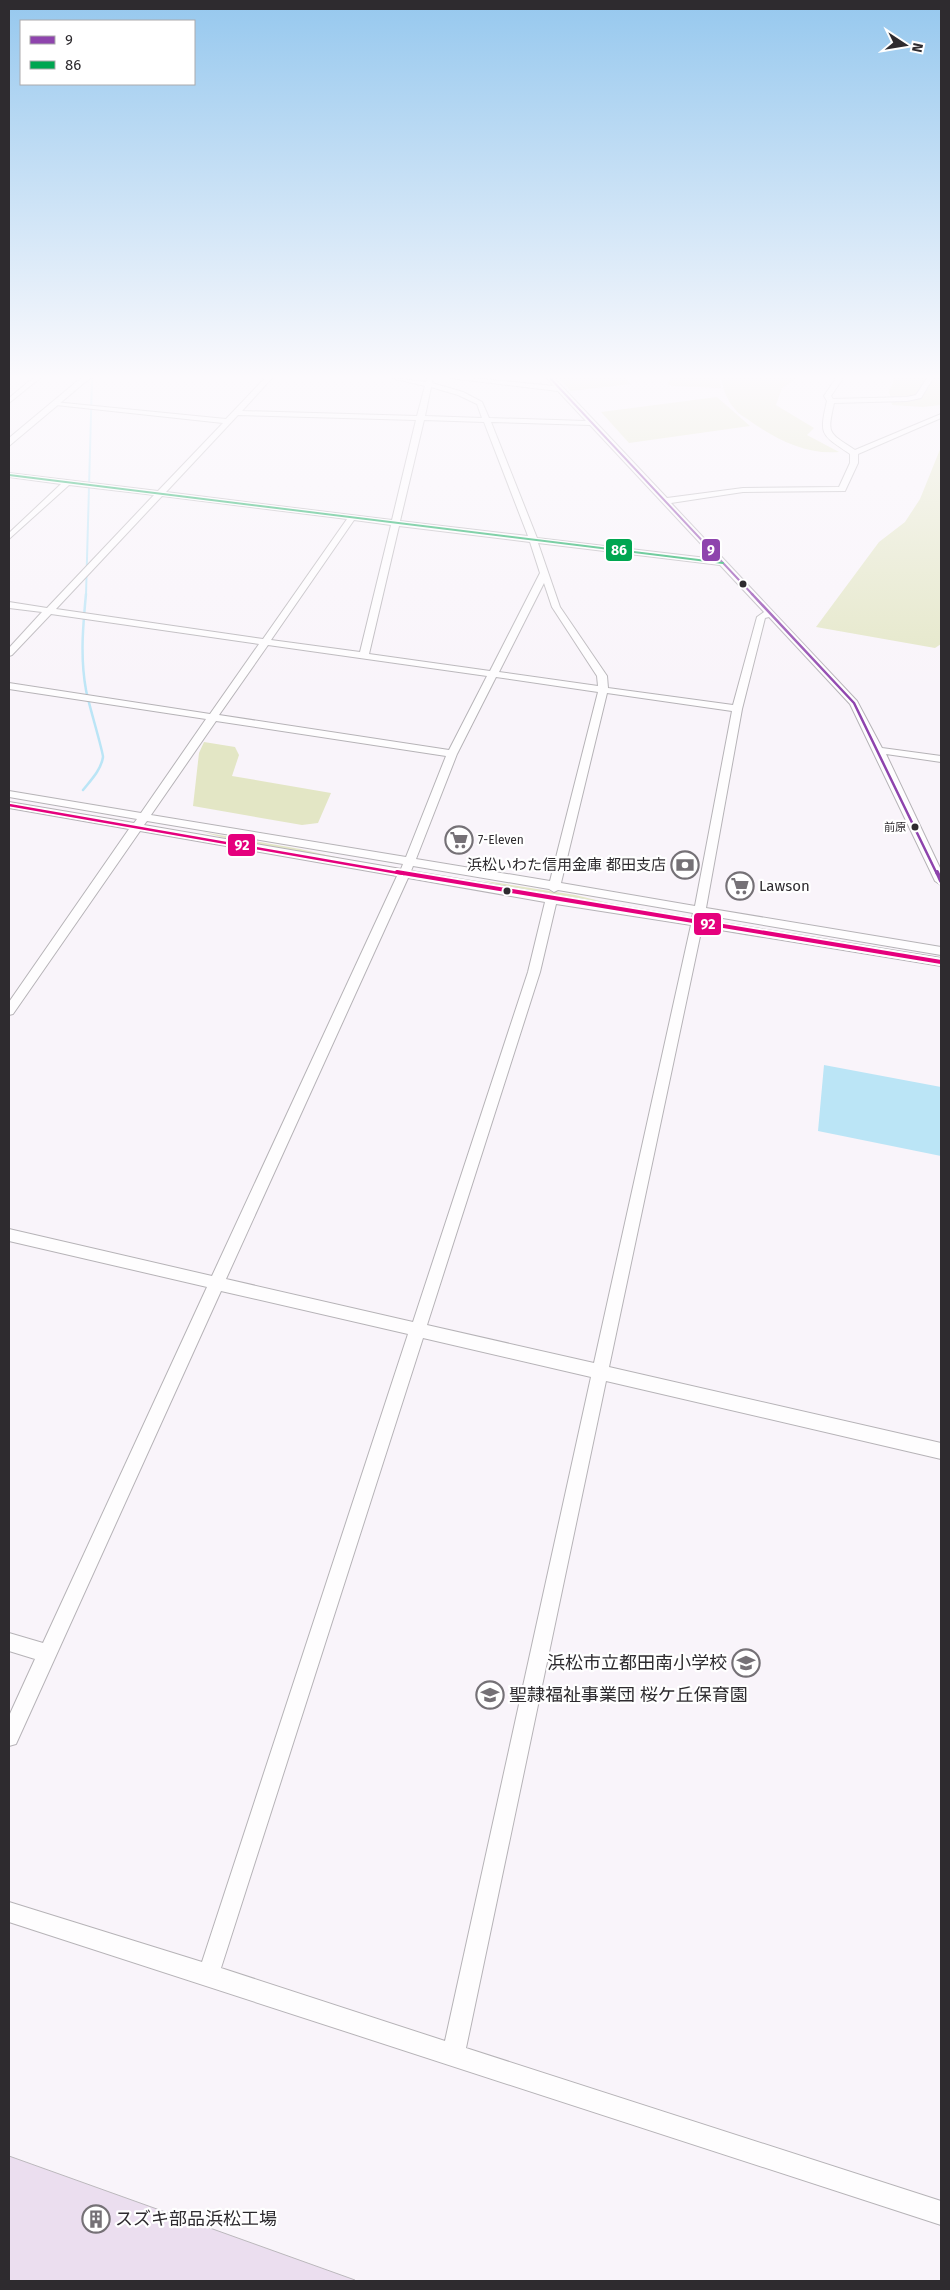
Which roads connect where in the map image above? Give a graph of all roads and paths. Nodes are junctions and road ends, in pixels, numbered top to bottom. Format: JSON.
{"nodes":[{"id":1,"x":64,"y":485,"type":"edge"},
{"id":2,"x":93,"y":485,"type":"edge"},
{"id":3,"x":169,"y":485,"type":"edge"},
{"id":4,"x":405,"y":485,"type":"edge"},
{"id":5,"x":512,"y":485,"type":"edge"},
{"id":6,"x":649,"y":485,"type":"edge"},
{"id":7,"x":844,"y":485,"type":"edge"},
{"id":8,"x":161,"y":494,"type":"junction"},
{"id":9,"x":665,"y":502,"type":"junction"},
{"id":10,"x":352,"y":518,"type":"junction"},
{"id":11,"x":396,"y":522,"type":"junction"},
{"id":12,"x":9,"y":537,"type":"edge"},
{"id":13,"x":533,"y":539,"type":"junction"},
{"id":14,"x":723,"y":563,"type":"junction"},
{"id":15,"x":544,"y":574,"type":"junction"},
{"id":16,"x":9,"y":605,"type":"edge"},
{"id":17,"x":48,"y":611,"type":"junction"},
{"id":18,"x":770,"y":613,"type":"junction"},
{"id":19,"x":266,"y":642,"type":"junction"},
{"id":20,"x":9,"y":653,"type":"edge"},
{"id":21,"x":364,"y":656,"type":"junction"},
{"id":22,"x":492,"y":674,"type":"junction"},
{"id":23,"x":9,"y":686,"type":"edge"},
{"id":24,"x":603,"y":690,"type":"junction"},
{"id":25,"x":737,"y":709,"type":"junction"},
{"id":26,"x":212,"y":718,"type":"junction"},
{"id":27,"x":878,"y":750,"type":"junction"},
{"id":28,"x":452,"y":754,"type":"junction"},
{"id":29,"x":941,"y":759,"type":"edge"},
{"id":30,"x":9,"y":794,"type":"edge"},
{"id":31,"x":9,"y":805,"type":"edge"},
{"id":32,"x":140,"y":822,"type":"junction"},
{"id":33,"x":407,"y":868,"type":"junction"},
{"id":34,"x":941,"y":881,"type":"edge"},
{"id":35,"x":552,"y":894,"type":"junction"},
{"id":36,"x":698,"y":916,"type":"junction"},
{"id":37,"x":941,"y":951,"type":"edge"},
{"id":38,"x":941,"y":962,"type":"edge"},
{"id":39,"x":9,"y":1011,"type":"edge"},
{"id":40,"x":9,"y":1235,"type":"edge"},
{"id":41,"x":217,"y":1284,"type":"junction"},
{"id":42,"x":417,"y":1330,"type":"junction"},
{"id":43,"x":599,"y":1372,"type":"junction"},
{"id":44,"x":941,"y":1451,"type":"edge"},
{"id":45,"x":9,"y":1642,"type":"edge"},
{"id":46,"x":47,"y":1654,"type":"junction"},
{"id":47,"x":9,"y":1738,"type":"edge"},
{"id":48,"x":9,"y":1912,"type":"edge"},
{"id":49,"x":208,"y":1975,"type":"junction"},
{"id":50,"x":453,"y":2055,"type":"junction"},
{"id":51,"x":941,"y":2213,"type":"edge"}],
"edges":[{"from":1,"to":12,"type":"street"},
{"from":2,"to":8,"type":"street"},
{"from":3,"to":8,"type":"street"},
{"from":4,"to":11,"type":"street"},
{"from":5,"to":13,"type":"street"},
{"from":6,"to":9,"type":"street"},
{"from":7,"to":9,"type":"street"},
{"from":8,"to":10,"type":"street"},
{"from":8,"to":17,"type":"street"},
{"from":9,"to":14,"type":"street"},
{"from":10,"to":11,"type":"street"},
{"from":10,"to":19,"type":"street"},
{"from":11,"to":13,"type":"street"},
{"from":11,"to":21,"type":"street"},
{"from":13,"to":14,"type":"street"},
{"from":13,"to":15,"type":"street"},
{"from":14,"to":18,"type":"street"},
{"from":15,"to":22,"type":"street"},
{"from":15,"to":24,"type":"street"},
{"from":16,"to":17,"type":"street"},
{"from":17,"to":19,"type":"street"},
{"from":17,"to":20,"type":"street"},
{"from":18,"to":25,"type":"street"},
{"from":18,"to":27,"type":"street"},
{"from":19,"to":21,"type":"street"},
{"from":19,"to":26,"type":"street"},
{"from":21,"to":22,"type":"street"},
{"from":22,"to":24,"type":"street"},
{"from":22,"to":28,"type":"street"},
{"from":23,"to":26,"type":"street"},
{"from":24,"to":25,"type":"street"},
{"from":24,"to":35,"type":"street"},
{"from":25,"to":36,"type":"street"},
{"from":26,"to":28,"type":"street"},
{"from":26,"to":32,"type":"street"},
{"from":27,"to":29,"type":"street"},
{"from":27,"to":34,"type":"street"},
{"from":28,"to":33,"type":"street"},
{"from":30,"to":32,"type":"street"},
{"from":31,"to":32,"type":"street"},
{"from":32,"to":33,"type":"street"},
{"from":32,"to":39,"type":"street"},
{"from":33,"to":35,"type":"street"},
{"from":33,"to":41,"type":"street"},
{"from":35,"to":36,"type":"street"},
{"from":35,"to":42,"type":"street"},
{"from":36,"to":37,"type":"street"},
{"from":36,"to":38,"type":"street"},
{"from":36,"to":43,"type":"street"},
{"from":40,"to":41,"type":"street"},
{"from":41,"to":42,"type":"street"},
{"from":41,"to":46,"type":"street"},
{"from":42,"to":43,"type":"street"},
{"from":42,"to":49,"type":"street"},
{"from":43,"to":44,"type":"street"},
{"from":43,"to":50,"type":"street"},
{"from":45,"to":46,"type":"street"},
{"from":46,"to":47,"type":"street"},
{"from":48,"to":49,"type":"street"},
{"from":49,"to":50,"type":"street"},
{"from":50,"to":51,"type":"street"}]}
